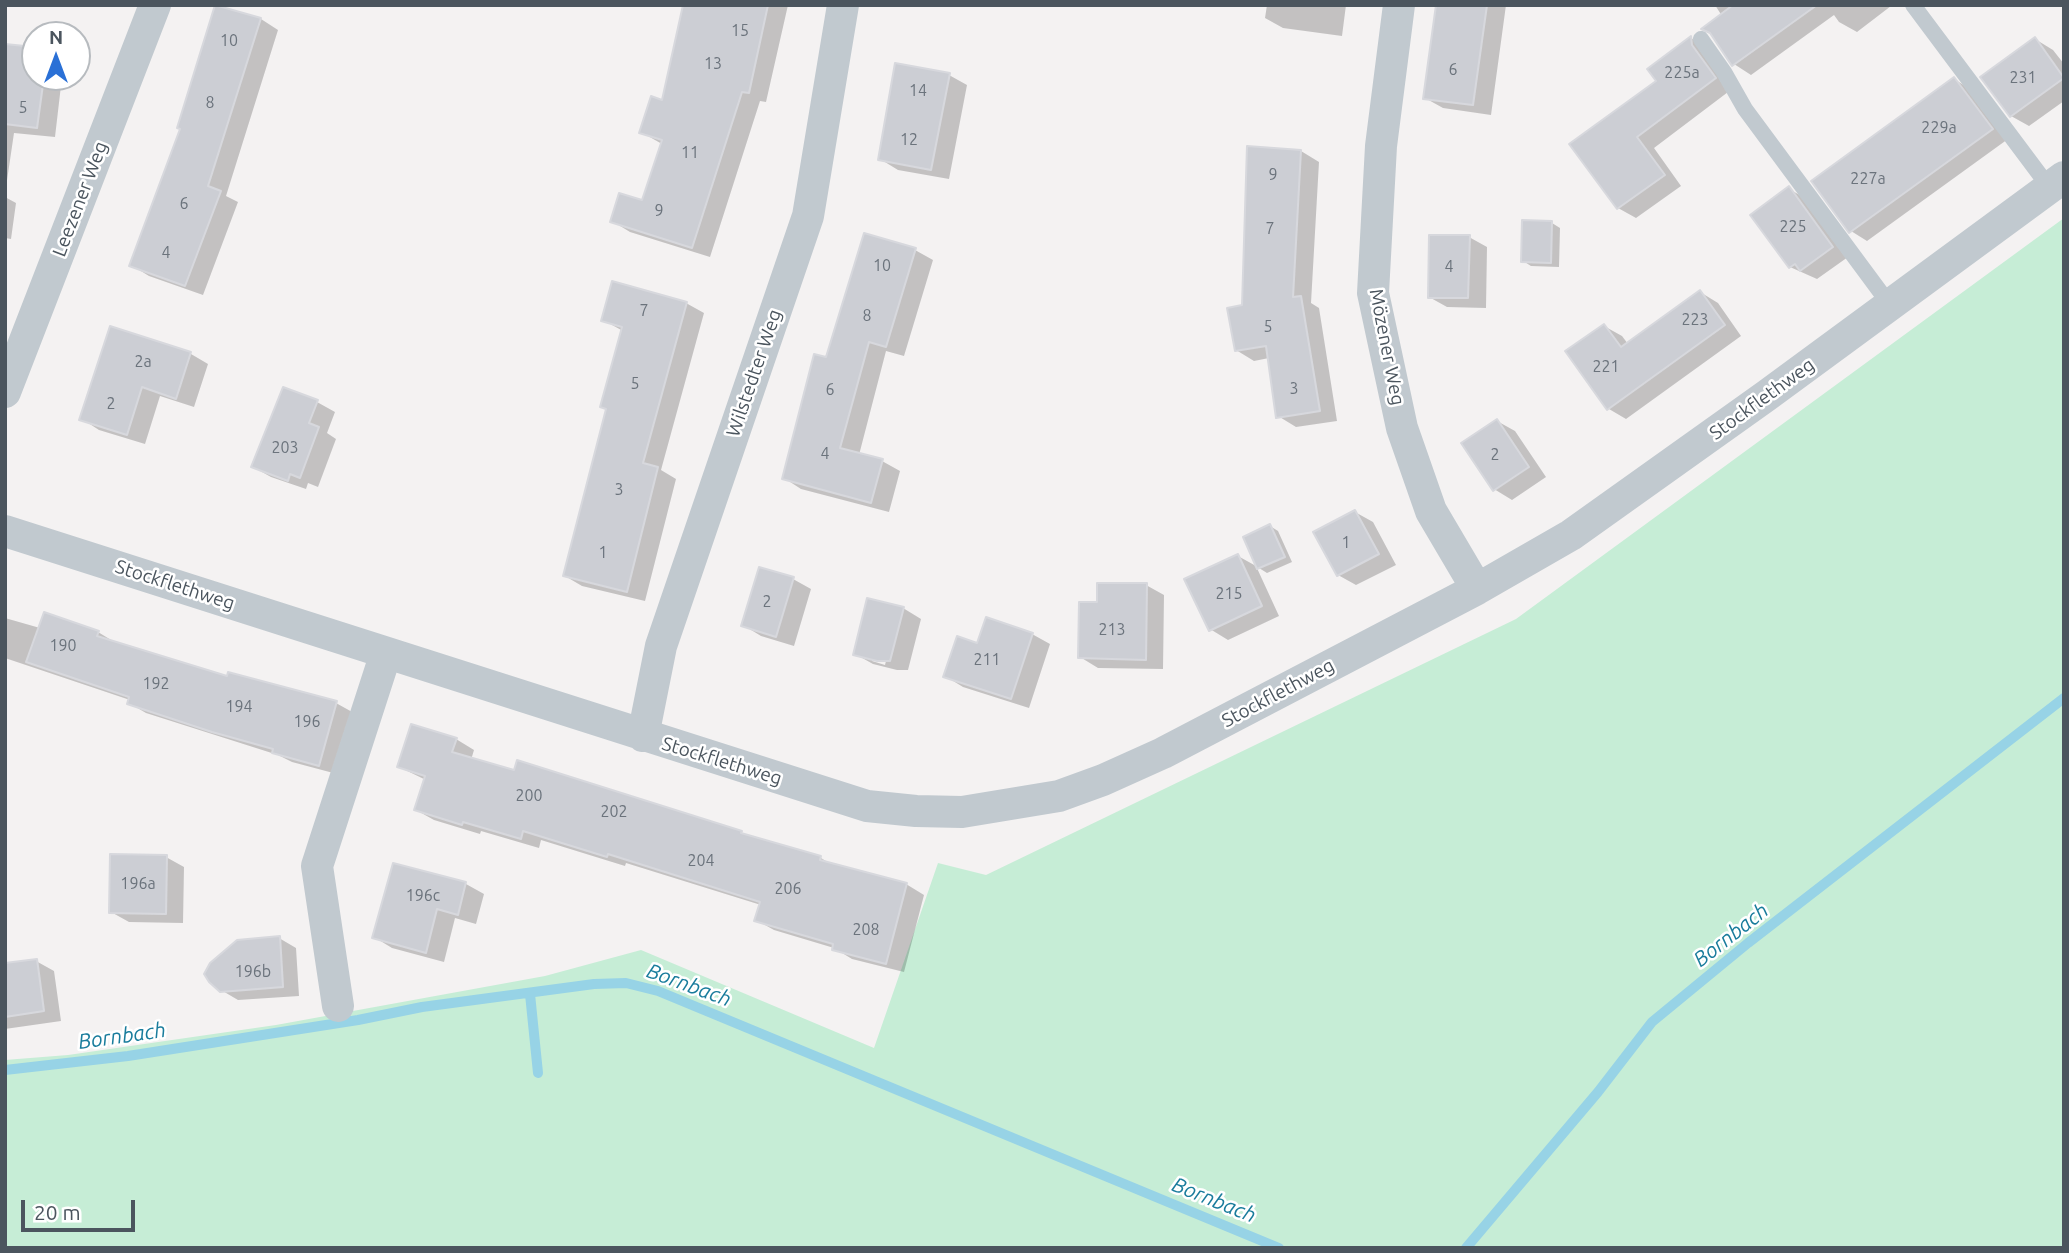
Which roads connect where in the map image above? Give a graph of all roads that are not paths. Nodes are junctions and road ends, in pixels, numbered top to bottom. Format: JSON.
{"nodes":[{"id":1,"x":155,"y":5,"type":"edge"},
{"id":2,"x":843,"y":5,"type":"edge"},
{"id":3,"x":1399,"y":5,"type":"edge"},
{"id":4,"x":1913,"y":5,"type":"edge"},
{"id":5,"x":1701,"y":39,"type":"dead end"},
{"id":6,"x":2057,"y":182,"type":"edge"},
{"id":7,"x":1890,"y":305,"type":"junction"},
{"id":8,"x":5,"y":392,"type":"edge"},
{"id":9,"x":5,"y":531,"type":"edge"},
{"id":10,"x":1478,"y":589,"type":"junction"},
{"id":11,"x":386,"y":653,"type":"junction"},
{"id":12,"x":643,"y":736,"type":"junction"},
{"id":13,"x":338,"y":1006,"type":"dead end"}],
"edges":[{"from":1,"to":8,"type":"street","name":"Leezener Weg"},
{"from":2,"to":12,"type":"street","name":"Wilstedter Weg"},
{"from":3,"to":10,"type":"street","name":"Mözener Weg"},
{"from":4,"to":6,"type":"lane"},
{"from":5,"to":7,"type":"lane"},
{"from":6,"to":7,"type":"street","name":"Stockflethweg"},
{"from":7,"to":10,"type":"street","name":"Stockflethweg"},
{"from":9,"to":11,"type":"street","name":"Stockflethweg"},
{"from":10,"to":12,"type":"street","name":"Stockflethweg"},
{"from":11,"to":12,"type":"street","name":"Stockflethweg"},
{"from":11,"to":13,"type":"street"}]}
